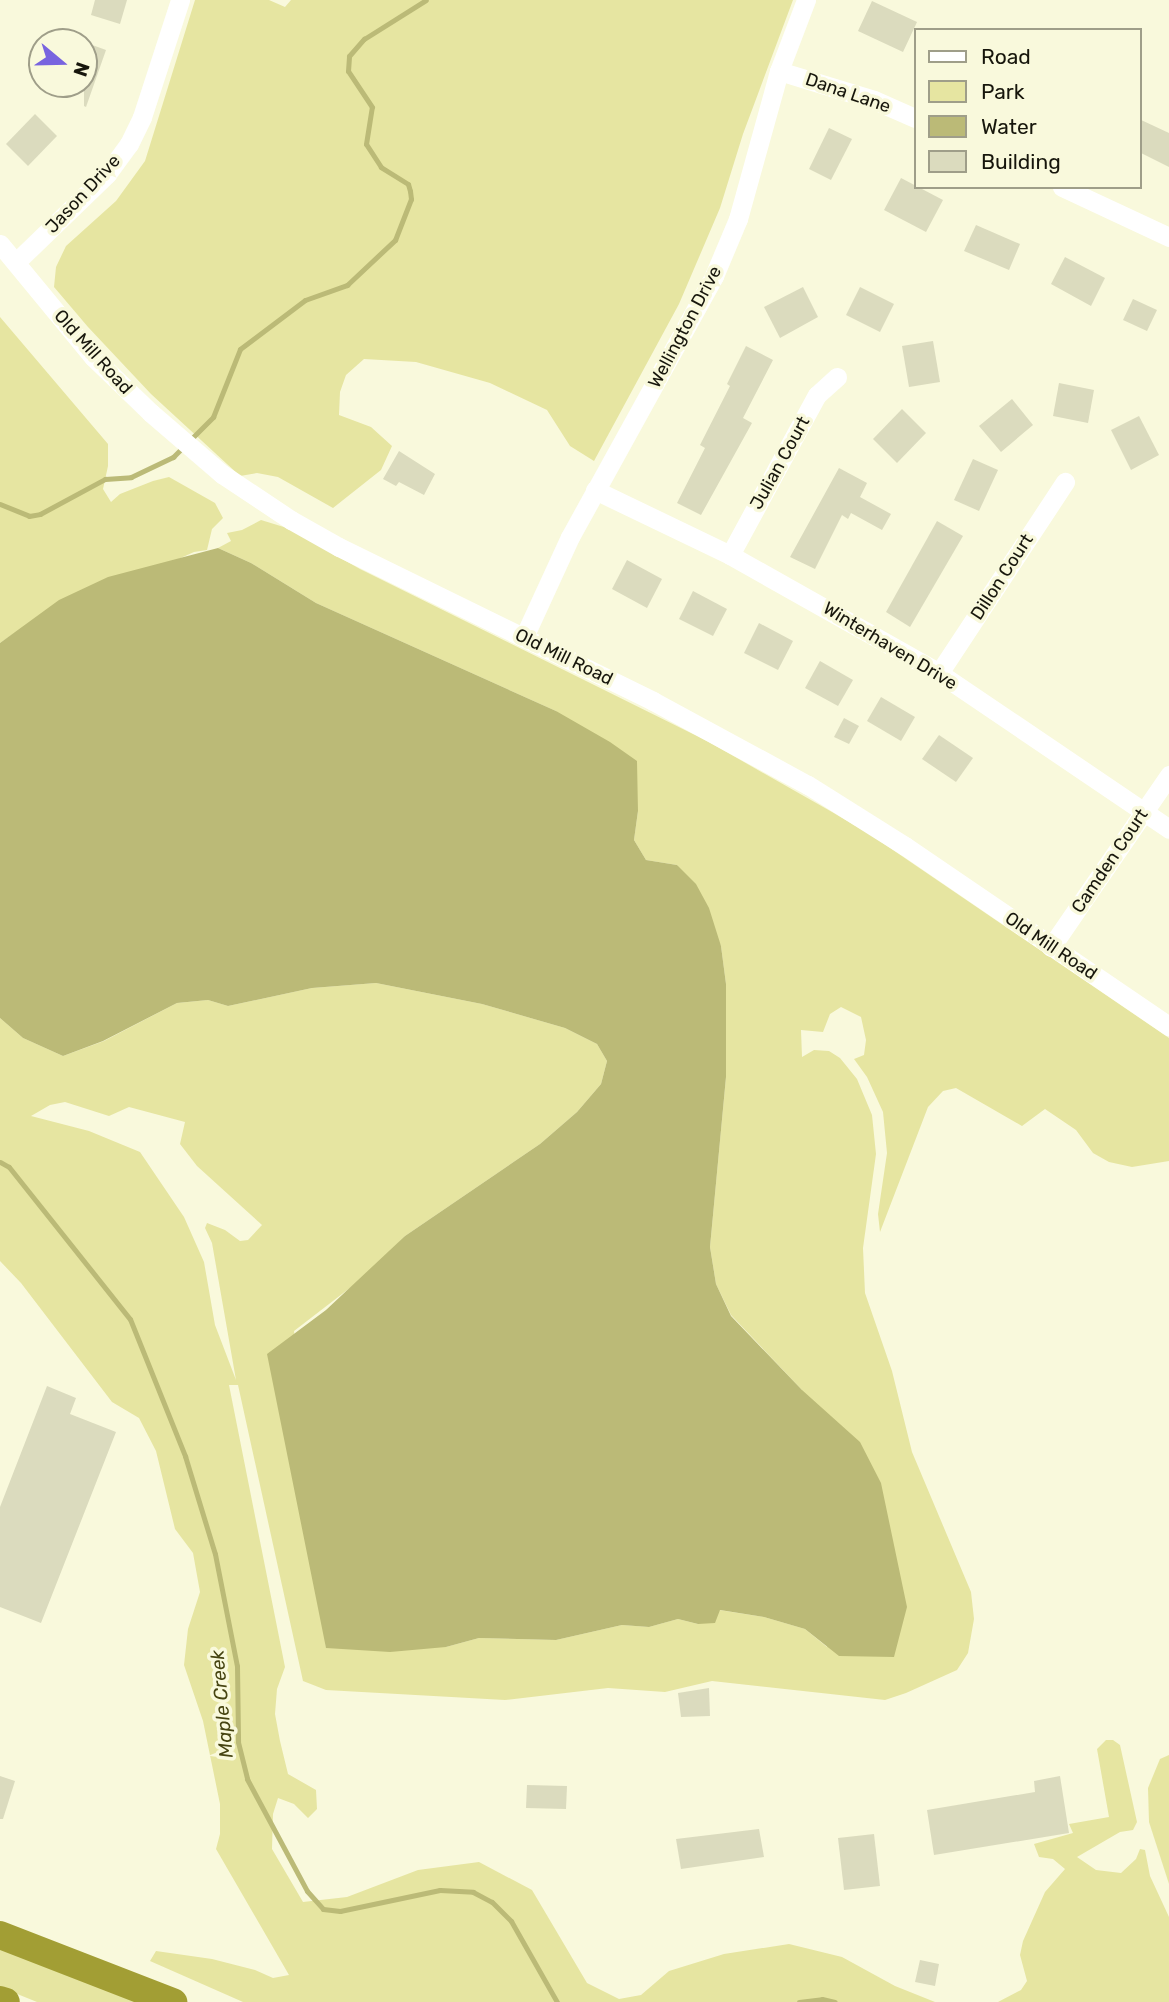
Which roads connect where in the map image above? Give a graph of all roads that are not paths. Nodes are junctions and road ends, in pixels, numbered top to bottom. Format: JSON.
{"nodes":[{"id":1,"x":180,"y":0,"type":"edge"},
{"id":2,"x":806,"y":0,"type":"edge"},
{"id":3,"x":779,"y":71,"type":"junction"},
{"id":4,"x":914,"y":118,"type":"edge"},
{"id":5,"x":1066,"y":189,"type":"edge"},
{"id":6,"x":1169,"y":237,"type":"edge"},
{"id":7,"x":0,"y":244,"type":"edge"},
{"id":8,"x":16,"y":262,"type":"junction"},
{"id":9,"x":837,"y":377,"type":"dead end"},
{"id":10,"x":1065,"y":482,"type":"dead end"},
{"id":11,"x":595,"y":490,"type":"junction"},
{"id":12,"x":730,"y":555,"type":"junction"},
{"id":13,"x":524,"y":637,"type":"junction"},
{"id":14,"x":939,"y":673,"type":"junction"},
{"id":15,"x":1169,"y":775,"type":"edge"},
{"id":16,"x":1144,"y":812,"type":"junction"},
{"id":17,"x":1169,"y":829,"type":"edge"},
{"id":18,"x":1051,"y":947,"type":"junction"},
{"id":19,"x":1169,"y":1026,"type":"edge"},
{"id":20,"x":0,"y":1935,"type":"edge"},
{"id":21,"x":0,"y":2000,"type":"edge"},
{"id":22,"x":6,"y":2002,"type":"edge"},
{"id":23,"x":173,"y":2002,"type":"edge"}],
"edges":[{"from":1,"to":8,"type":"street","name":"Jason Drive"},
{"from":2,"to":3,"type":"street","name":"Wellington Drive"},
{"from":3,"to":4,"type":"street","name":"Dana Lane"},
{"from":3,"to":11,"type":"street","name":"Wellington Drive"},
{"from":5,"to":6,"type":"street"},
{"from":7,"to":8,"type":"street","name":"Old Mill Road"},
{"from":8,"to":13,"type":"street","name":"Old Mill Road"},
{"from":9,"to":12,"type":"street","name":"Julian Court"},
{"from":10,"to":14,"type":"street","name":"Dillon Court"},
{"from":11,"to":12,"type":"street","name":"Winterhaven Drive"},
{"from":11,"to":13,"type":"street","name":"Wellington Drive"},
{"from":12,"to":14,"type":"street","name":"Winterhaven Drive"},
{"from":13,"to":18,"type":"street","name":"Old Mill Road"},
{"from":14,"to":16,"type":"street","name":"Winterhaven Drive"},
{"from":15,"to":16,"type":"street","name":"Camden Court"},
{"from":16,"to":17,"type":"street","name":"Winterhaven Drive"},
{"from":16,"to":18,"type":"street","name":"Camden Court"},
{"from":18,"to":19,"type":"street","name":"Old Mill Road"},
{"from":20,"to":23,"type":"highway"},
{"from":21,"to":22,"type":"highway"}]}
